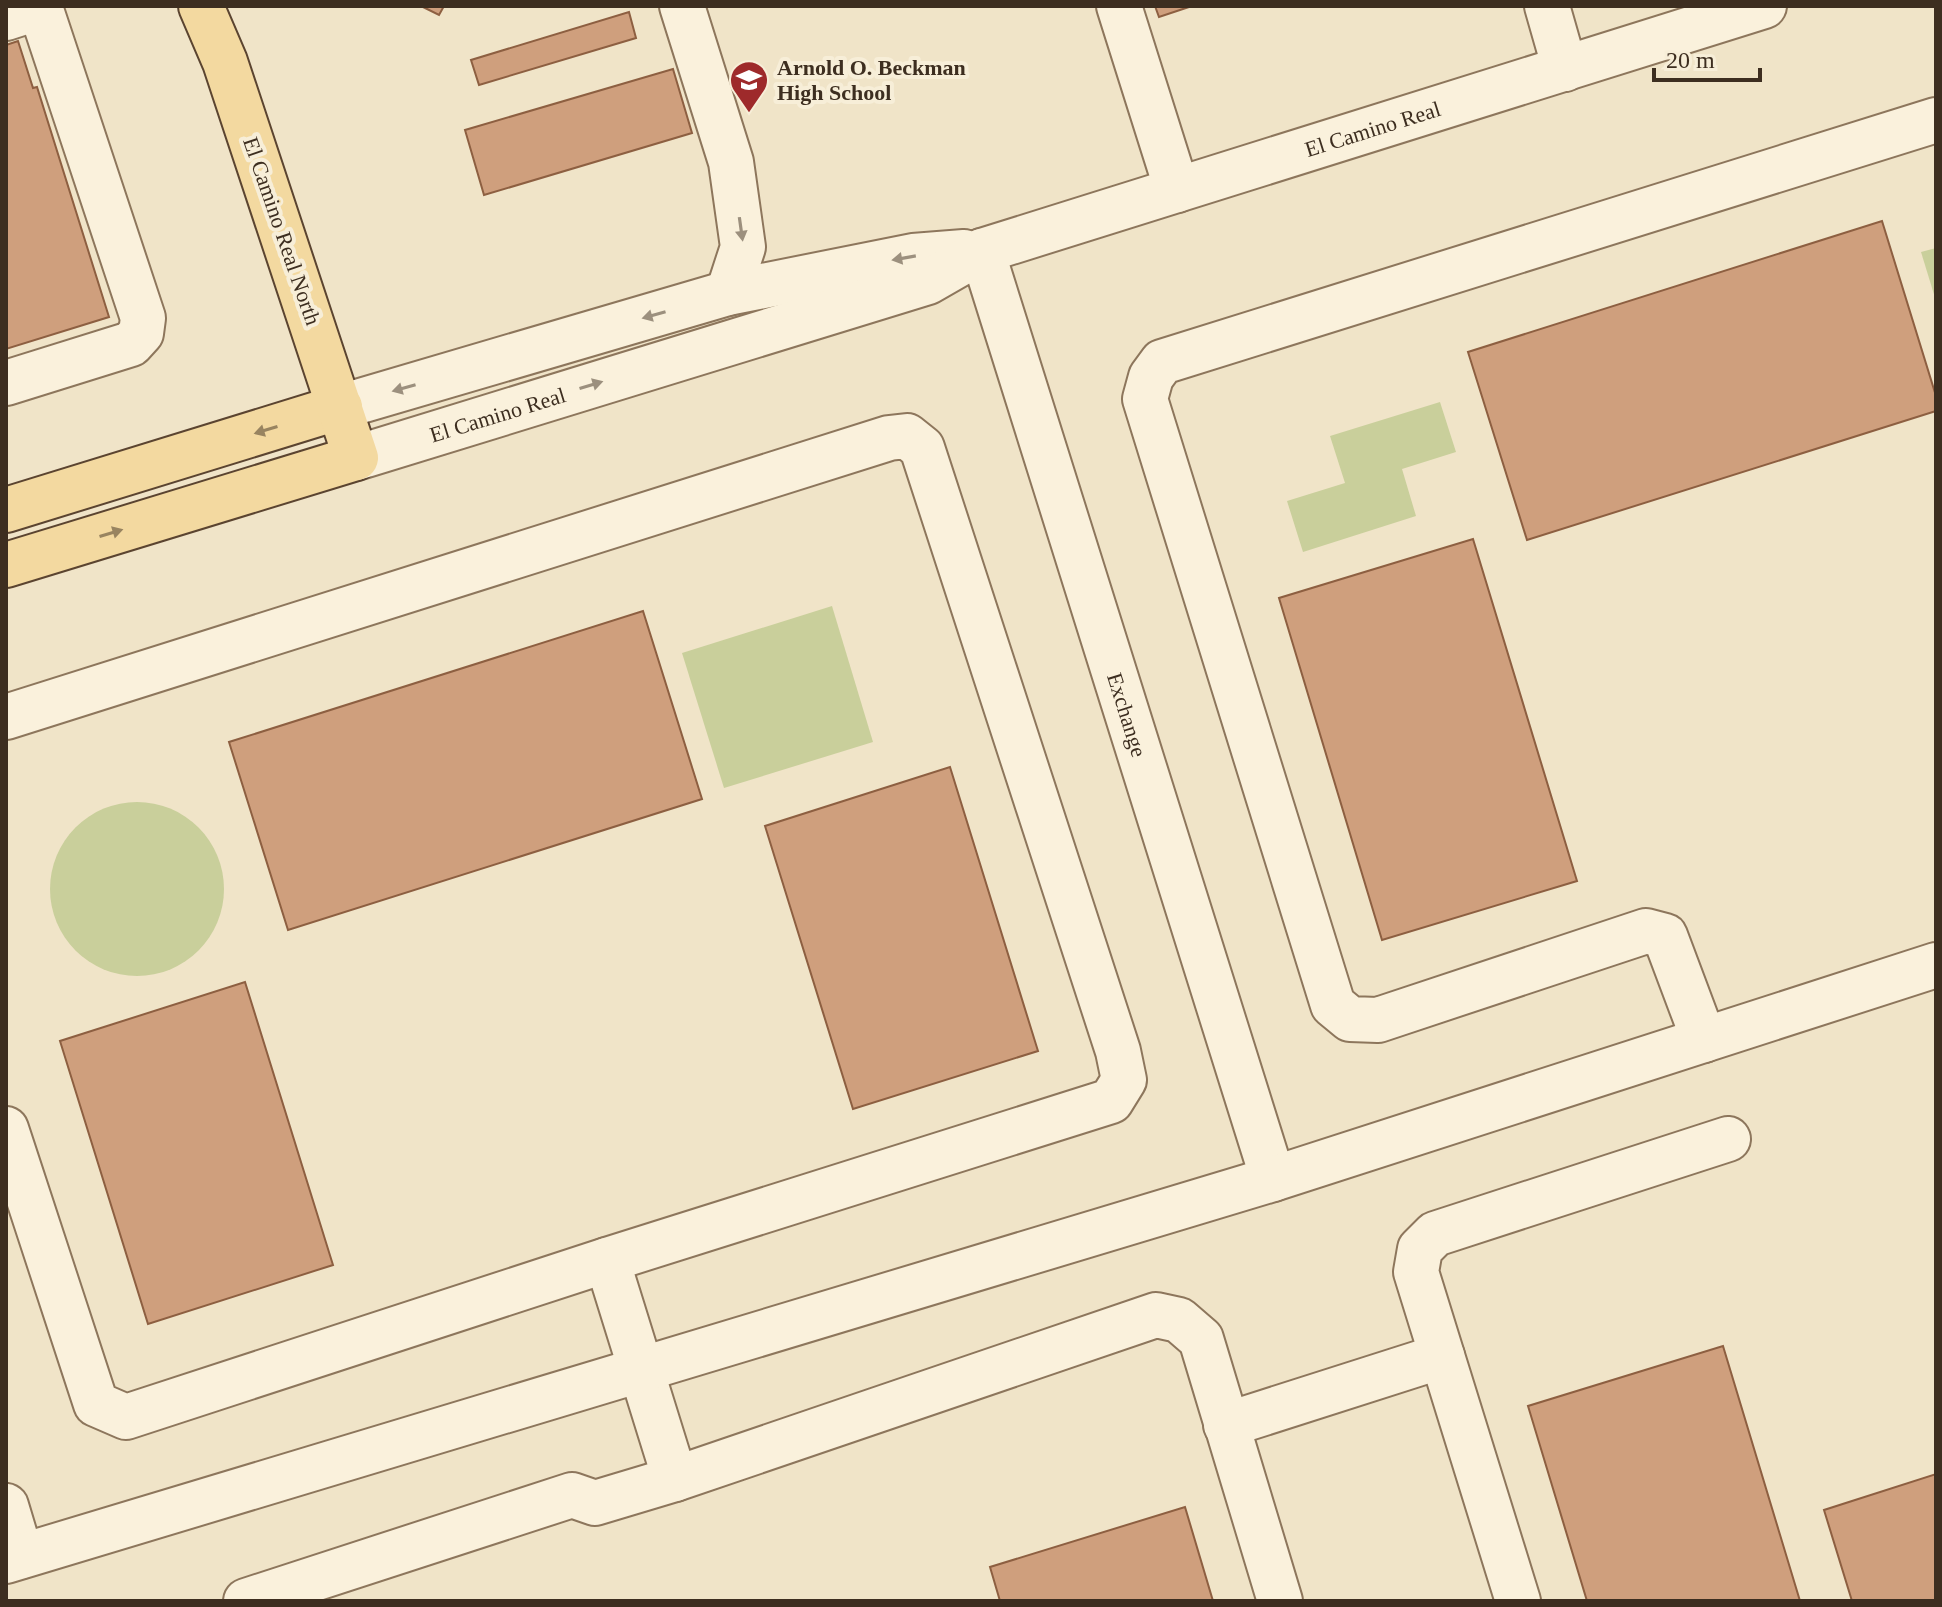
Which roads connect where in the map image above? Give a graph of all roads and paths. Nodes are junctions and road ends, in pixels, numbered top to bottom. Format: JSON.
{"nodes":[{"id":1,"x":201,"y":6,"type":"edge"},
{"id":2,"x":682,"y":6,"type":"edge"},
{"id":3,"x":1119,"y":6,"type":"edge"},
{"id":4,"x":1547,"y":6,"type":"edge"},
{"id":5,"x":1764,"y":6,"type":"edge"},
{"id":6,"x":6,"y":18,"type":"edge"},
{"id":7,"x":1565,"y":69,"type":"junction"},
{"id":8,"x":1936,"y":120,"type":"edge"},
{"id":9,"x":1177,"y":190,"type":"junction"},
{"id":10,"x":982,"y":251,"type":"junction"},
{"id":11,"x":728,"y":293,"type":"junction"},
{"id":12,"x":6,"y":383,"type":"edge"},
{"id":13,"x":340,"y":407,"type":"junction"},
{"id":14,"x":356,"y":458,"type":"junction"},
{"id":15,"x":6,"y":510,"type":"edge"},
{"id":16,"x":6,"y":565,"type":"edge"},
{"id":17,"x":6,"y":717,"type":"edge"},
{"id":18,"x":1936,"y":965,"type":"edge"},
{"id":19,"x":1704,"y":1040,"type":"junction"},
{"id":20,"x":6,"y":1129,"type":"edge"},
{"id":21,"x":1728,"y":1139,"type":"dead end"},
{"id":22,"x":1273,"y":1179,"type":"junction"},
{"id":23,"x":16,"y":1197,"type":"edge"},
{"id":24,"x":607,"y":1260,"type":"junction"},
{"id":25,"x":1442,"y":1356,"type":"junction"},
{"id":26,"x":641,"y":1370,"type":"junction"},
{"id":27,"x":1226,"y":1425,"type":"junction"},
{"id":28,"x":675,"y":1479,"type":"junction"},
{"id":29,"x":6,"y":1506,"type":"edge"},
{"id":30,"x":14,"y":1558,"type":"edge"},
{"id":31,"x":246,"y":1601,"type":"edge"},
{"id":32,"x":1280,"y":1601,"type":"edge"},
{"id":33,"x":1518,"y":1601,"type":"edge"}],
"edges":[{"from":1,"to":13,"type":"main road","name":"El Camino Real North"},
{"from":2,"to":11,"type":"street","one_way":true},
{"from":3,"to":9,"type":"street"},
{"from":4,"to":7,"type":"street"},
{"from":5,"to":7,"type":"street","name":"El Camino Real"},
{"from":6,"to":12,"type":"street"},
{"from":7,"to":9,"type":"street","name":"El Camino Real"},
{"from":8,"to":19,"type":"street"},
{"from":9,"to":10,"type":"street","name":"El Camino Real"},
{"from":10,"to":11,"type":"street","name":"El Camino Real","one_way":true},
{"from":14,"to":10,"type":"street","name":"El Camino Real","one_way":true},
{"from":10,"to":22,"type":"street","name":"Exchange"},
{"from":11,"to":13,"type":"street","name":"El Camino Real","one_way":true},
{"from":13,"to":14,"type":"main road","name":"El Camino Real North"},
{"from":13,"to":15,"type":"main road","name":"El Camino Real","one_way":true},
{"from":16,"to":14,"type":"main road","name":"El Camino Real","one_way":true},
{"from":17,"to":24,"type":"street"},
{"from":18,"to":19,"type":"street"},
{"from":19,"to":22,"type":"street"},
{"from":20,"to":23,"type":"street"},
{"from":21,"to":25,"type":"street"},
{"from":22,"to":26,"type":"street"},
{"from":23,"to":24,"type":"street"},
{"from":24,"to":26,"type":"street"},
{"from":25,"to":27,"type":"street"},
{"from":25,"to":33,"type":"street"},
{"from":26,"to":28,"type":"street"},
{"from":26,"to":30,"type":"street"},
{"from":27,"to":28,"type":"street"},
{"from":27,"to":32,"type":"street"},
{"from":28,"to":31,"type":"street"},
{"from":29,"to":30,"type":"street"}]}
